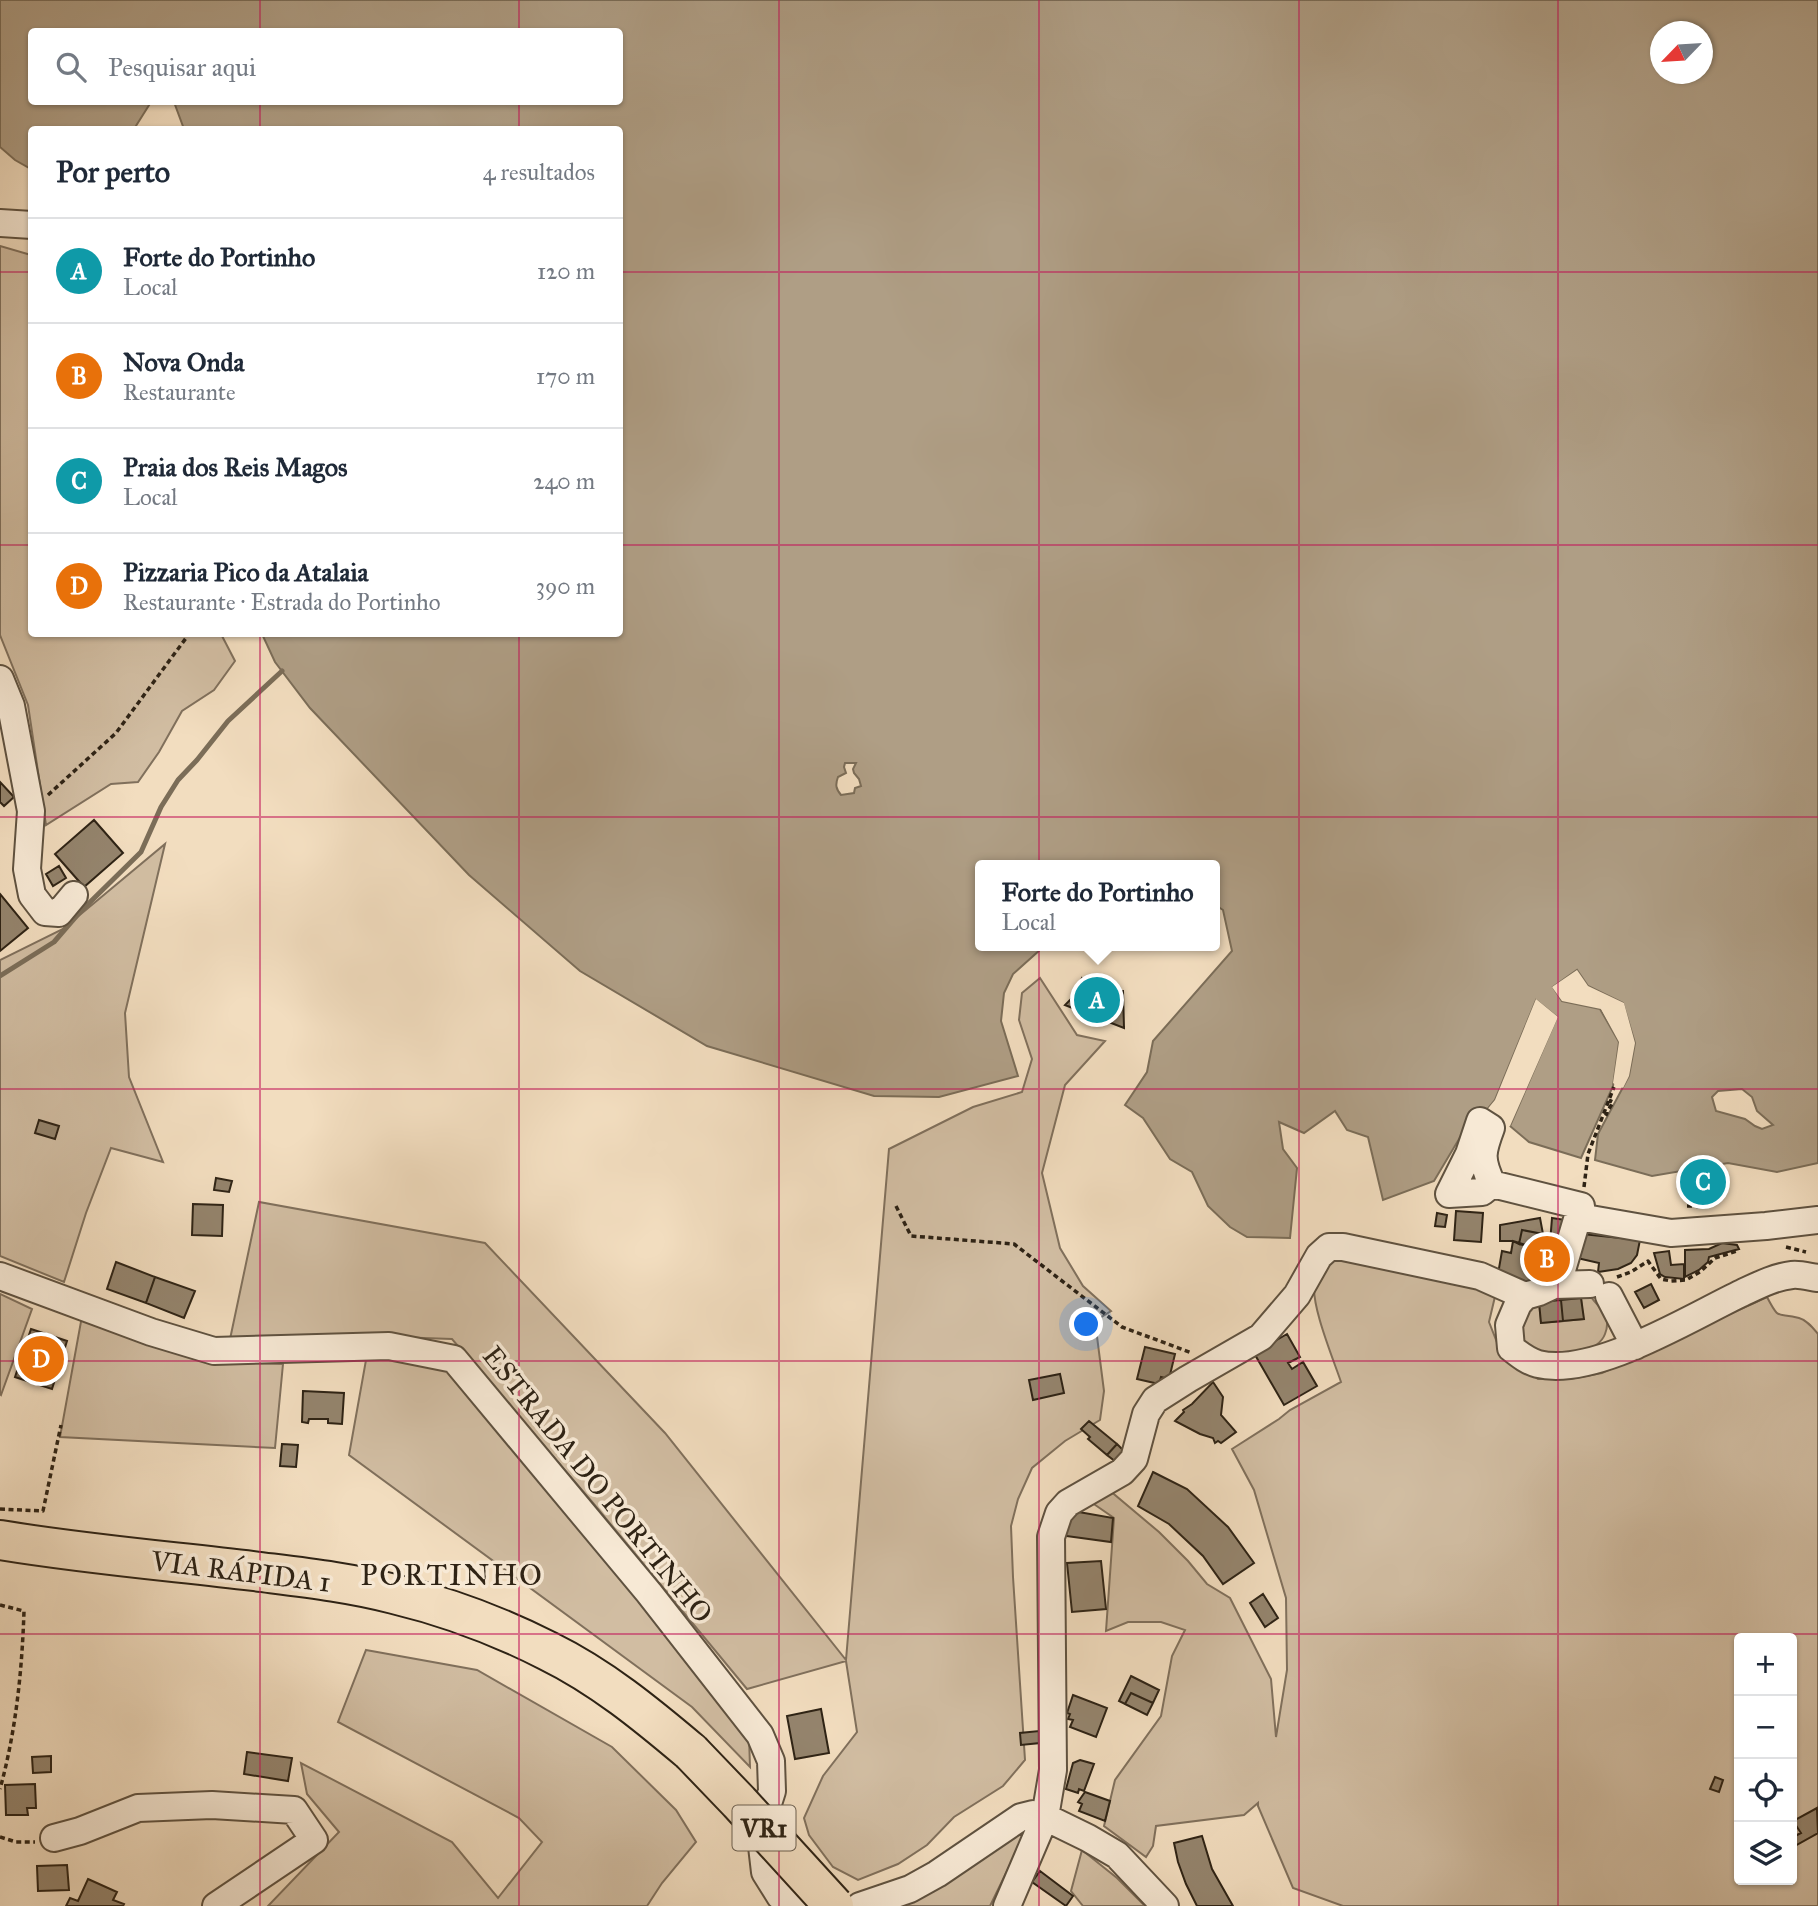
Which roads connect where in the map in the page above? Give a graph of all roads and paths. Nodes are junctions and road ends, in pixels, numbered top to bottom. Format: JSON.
{"nodes":[{"id":1,"x":0,"y":223,"type":"edge"},
{"id":2,"x":28,"y":225,"type":"edge"},
{"id":3,"x":187,"y":637,"type":"edge"},
{"id":4,"x":0,"y":679,"type":"edge"},
{"id":5,"x":32,"y":810,"type":"junction"},
{"id":6,"x":74,"y":895,"type":"dead end"},
{"id":7,"x":1614,"y":1087,"type":"dead end"},
{"id":8,"x":1609,"y":1100,"type":"junction"},
{"id":9,"x":1608,"y":1115,"type":"dead end"},
{"id":10,"x":1492,"y":1184,"type":"dead end"},
{"id":11,"x":896,"y":1206,"type":"dead end"},
{"id":12,"x":1580,"y":1212,"type":"junction"},
{"id":13,"x":1818,"y":1220,"type":"edge"},
{"id":14,"x":1775,"y":1246,"type":"dead end"},
{"id":15,"x":1746,"y":1248,"type":"dead end"},
{"id":16,"x":1816,"y":1267,"type":"edge"},
{"id":17,"x":0,"y":1276,"type":"edge"},
{"id":18,"x":1554,"y":1285,"type":"junction"},
{"id":19,"x":1600,"y":1290,"type":"junction"},
{"id":20,"x":1525,"y":1296,"type":"junction"},
{"id":21,"x":1635,"y":1346,"type":"junction"},
{"id":22,"x":1217,"y":1362,"type":"junction"},
{"id":23,"x":61,"y":1425,"type":"dead end"},
{"id":24,"x":0,"y":1509,"type":"edge"},
{"id":25,"x":0,"y":1540,"type":"edge"},
{"id":26,"x":0,"y":1562,"type":"edge"},
{"id":27,"x":0,"y":1605,"type":"edge"},
{"id":28,"x":683,"y":1759,"type":"junction"},
{"id":29,"x":0,"y":1789,"type":"edge"},
{"id":30,"x":1045,"y":1817,"type":"junction"},
{"id":31,"x":0,"y":1837,"type":"edge"},
{"id":32,"x":54,"y":1838,"type":"joint"},
{"id":33,"x":216,"y":1906,"type":"edge"},
{"id":34,"x":800,"y":1906,"type":"edge"},
{"id":35,"x":807,"y":1906,"type":"edge"},
{"id":36,"x":834,"y":1906,"type":"edge"},
{"id":37,"x":860,"y":1906,"type":"edge"},
{"id":38,"x":1007,"y":1906,"type":"edge"},
{"id":39,"x":1165,"y":1906,"type":"edge"}],
"edges":[{"from":1,"to":2,"type":"street"},
{"from":3,"to":5,"type":"path"},
{"from":4,"to":5,"type":"street"},
{"from":5,"to":6,"type":"street"},
{"from":7,"to":8,"type":"path"},
{"from":8,"to":9,"type":"path"},
{"from":8,"to":12,"type":"path"},
{"from":10,"to":12,"type":"street"},
{"from":11,"to":22,"type":"path"},
{"from":12,"to":13,"type":"street"},
{"from":12,"to":18,"type":"street"},
{"from":14,"to":16,"type":"path"},
{"from":15,"to":19,"type":"path"},
{"from":16,"to":21,"type":"street"},
{"from":17,"to":34,"type":"street","name":"ESTRADA DO PORTINHO"},
{"from":18,"to":19,"type":"street"},
{"from":18,"to":20,"type":"street"},
{"from":19,"to":21,"type":"street"},
{"from":20,"to":21,"type":"street"},
{"from":20,"to":22,"type":"street"},
{"from":22,"to":30,"type":"street"},
{"from":23,"to":24,"type":"path"},
{"from":25,"to":28,"type":"highway","name":"VIA RÁPIDA 1","number":"VR1"},
{"from":26,"to":28,"type":"highway","name":"VIA RÁPIDA 1","number":"VR1"},
{"from":27,"to":29,"type":"path"},
{"from":28,"to":35,"type":"highway","name":"VIA RÁPIDA 1","number":"VR1"},
{"from":28,"to":36,"type":"highway","name":"VIA RÁPIDA 1","number":"VR1","bridge":true},
{"from":30,"to":37,"type":"street"},
{"from":30,"to":38,"type":"street"},
{"from":30,"to":39,"type":"street"},
{"from":31,"to":32,"type":"path"},
{"from":32,"to":33,"type":"street"}]}
